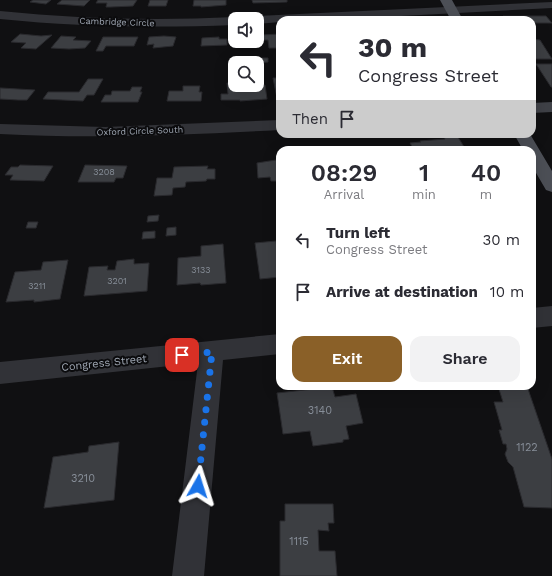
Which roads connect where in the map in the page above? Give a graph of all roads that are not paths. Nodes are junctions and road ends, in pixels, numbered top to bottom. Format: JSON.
{"nodes":[{"id":1,"x":552,"y":5,"type":"edge"},
{"id":2,"x":451,"y":10,"type":"edge"},
{"id":3,"x":0,"y":15,"type":"edge"},
{"id":4,"x":335,"y":16,"type":"edge"},
{"id":5,"x":276,"y":19,"type":"edge"},
{"id":6,"x":264,"y":20,"type":"edge"},
{"id":7,"x":228,"y":21,"type":"edge"},
{"id":8,"x":552,"y":107,"type":"edge"},
{"id":9,"x":536,"y":108,"type":"edge"},
{"id":10,"x":276,"y":126,"type":"edge"},
{"id":11,"x":0,"y":129,"type":"edge"},
{"id":12,"x":536,"y":158,"type":"edge"},
{"id":13,"x":552,"y":186,"type":"edge"},
{"id":14,"x":552,"y":316,"type":"edge"},
{"id":15,"x":536,"y":318,"type":"edge"},
{"id":16,"x":276,"y":344,"type":"edge"},
{"id":17,"x":212,"y":352,"type":"junction"},
{"id":18,"x":0,"y":373,"type":"edge"},
{"id":19,"x":188,"y":576,"type":"edge"}],
"edges":[{"from":1,"to":2,"type":"street"},
{"from":2,"to":4,"type":"street"},
{"from":3,"to":7,"type":"street","name":"Cambridge Circle"},
{"from":5,"to":6,"type":"street"},
{"from":8,"to":9,"type":"street"},
{"from":10,"to":11,"type":"street","name":"Oxford Circle South"},
{"from":12,"to":13,"type":"main road"},
{"from":14,"to":15,"type":"street"},
{"from":16,"to":17,"type":"street","name":"Congress Street"},
{"from":17,"to":18,"type":"street","name":"Congress Street"},
{"from":17,"to":19,"type":"street"}]}
